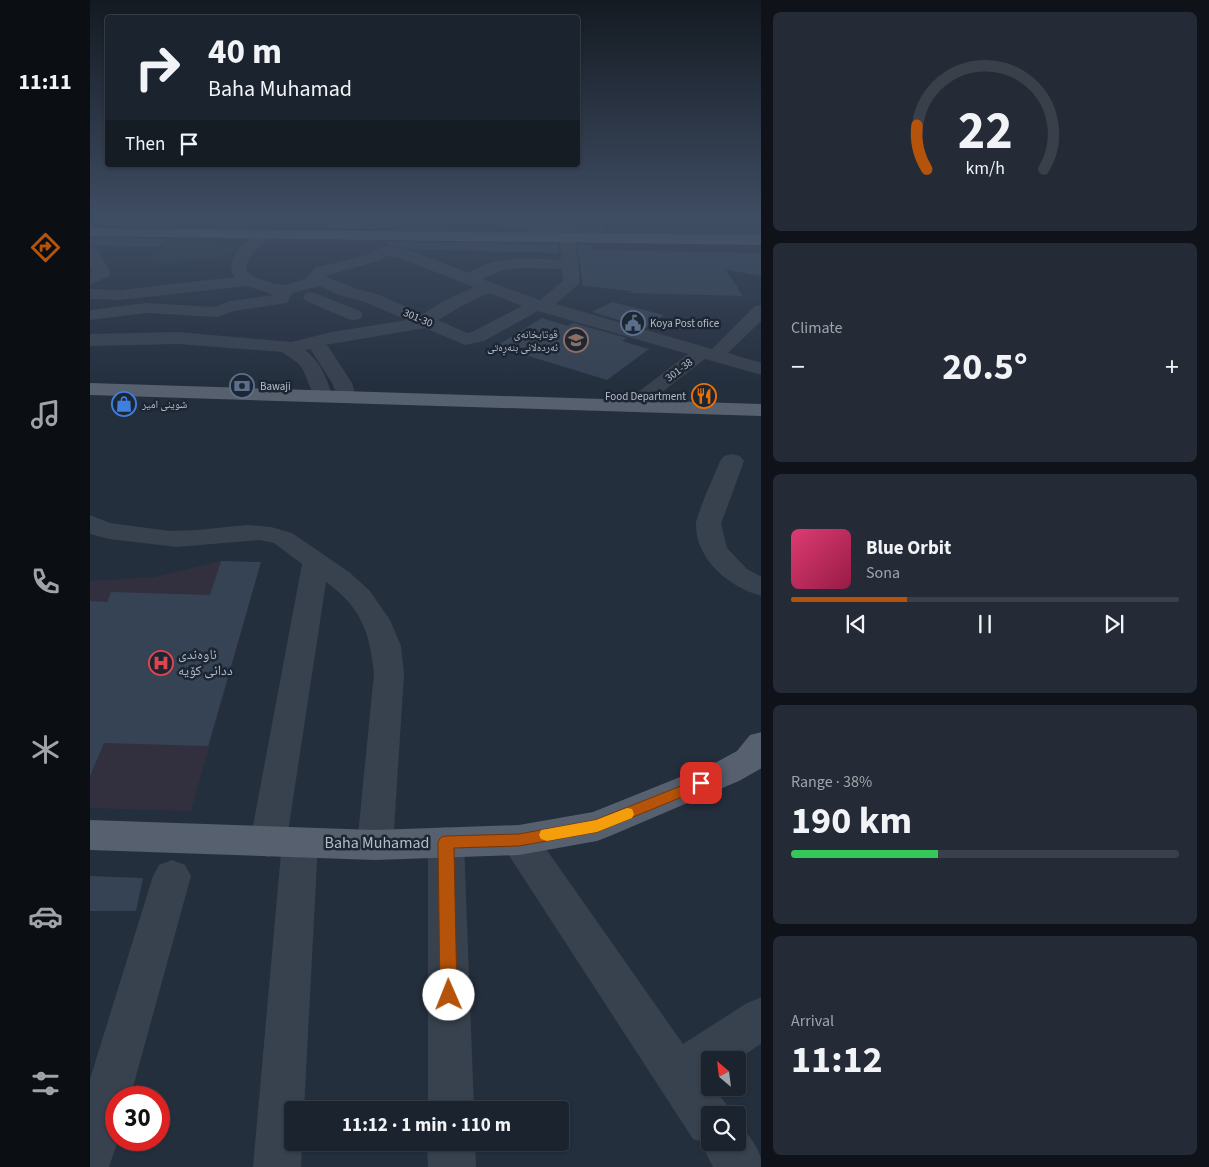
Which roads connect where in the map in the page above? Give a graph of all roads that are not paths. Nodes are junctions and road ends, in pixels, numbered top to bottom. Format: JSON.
{"nodes":[{"id":1,"x":102,"y":273,"type":"edge"},
{"id":2,"x":241,"y":273,"type":"edge"},
{"id":3,"x":320,"y":273,"type":"edge"},
{"id":4,"x":361,"y":273,"type":"edge"},
{"id":5,"x":454,"y":273,"type":"edge"},
{"id":6,"x":480,"y":273,"type":"edge"},
{"id":7,"x":571,"y":273,"type":"edge"},
{"id":8,"x":475,"y":276,"type":"dead end"},
{"id":9,"x":315,"y":278,"type":"junction"},
{"id":10,"x":353,"y":279,"type":"dead end"},
{"id":11,"x":90,"y":280,"type":"edge"},
{"id":12,"x":248,"y":281,"type":"junction"},
{"id":13,"x":182,"y":288,"type":"junction"},
{"id":14,"x":488,"y":288,"type":"junction"},
{"id":15,"x":289,"y":289,"type":"junction"},
{"id":16,"x":90,"y":294,"type":"edge"},
{"id":17,"x":134,"y":294,"type":"junction"},
{"id":18,"x":540,"y":306,"type":"junction"},
{"id":19,"x":146,"y":308,"type":"junction"},
{"id":20,"x":761,"y":310,"type":"edge"},
{"id":21,"x":179,"y":311,"type":"junction"},
{"id":22,"x":218,"y":312,"type":"junction"},
{"id":23,"x":90,"y":315,"type":"edge"},
{"id":24,"x":354,"y":315,"type":"dead end"},
{"id":25,"x":427,"y":322,"type":"junction"},
{"id":26,"x":174,"y":338,"type":"junction"},
{"id":27,"x":90,"y":340,"type":"edge"},
{"id":28,"x":229,"y":342,"type":"junction"},
{"id":29,"x":292,"y":348,"type":"junction"},
{"id":30,"x":321,"y":350,"type":"dead end"},
{"id":31,"x":709,"y":354,"type":"junction"},
{"id":32,"x":761,"y":369,"type":"edge"},
{"id":33,"x":90,"y":389,"type":"edge"},
{"id":34,"x":322,"y":395,"type":"junction"},
{"id":35,"x":346,"y":396,"type":"junction"},
{"id":36,"x":632,"y":406,"type":"junction"},
{"id":37,"x":761,"y":410,"type":"edge"},
{"id":38,"x":732,"y":461,"type":"dead end"},
{"id":39,"x":90,"y":523,"type":"edge"},
{"id":40,"x":316,"y":561,"type":"junction"},
{"id":41,"x":761,"y":587,"type":"edge"},
{"id":42,"x":761,"y":745,"type":"edge"},
{"id":43,"x":90,"y":835,"type":"edge"},
{"id":44,"x":519,"y":840,"type":"junction"},
{"id":45,"x":284,"y":842,"type":"junction"},
{"id":46,"x":446,"y":842,"type":"junction"},
{"id":47,"x":375,"y":845,"type":"junction"},
{"id":48,"x":172,"y":876,"type":"dead end"},
{"id":49,"x":761,"y":1019,"type":"edge"},
{"id":50,"x":678,"y":1074,"type":"junction"},
{"id":51,"x":451,"y":1101,"type":"edge"},
{"id":52,"x":701,"y":1108,"type":"edge"},
{"id":53,"x":451,"y":1151,"type":"edge"},
{"id":54,"x":730,"y":1151,"type":"edge"},
{"id":55,"x":90,"y":1156,"type":"edge"},
{"id":56,"x":277,"y":1167,"type":"edge"},
{"id":57,"x":452,"y":1167,"type":"edge"},
{"id":58,"x":741,"y":1167,"type":"edge"}],
"edges":[{"from":1,"to":11,"type":"street"},
{"from":2,"to":12,"type":"street"},
{"from":3,"to":9,"type":"street"},
{"from":4,"to":10,"type":"street"},
{"from":5,"to":14,"type":"street"},
{"from":6,"to":8,"type":"street"},
{"from":7,"to":18,"type":"street"},
{"from":9,"to":15,"type":"street"},
{"from":9,"to":25,"type":"street","name":"301-30"},
{"from":12,"to":13,"type":"street"},
{"from":12,"to":15,"type":"street"},
{"from":13,"to":17,"type":"street"},
{"from":13,"to":21,"type":"street"},
{"from":14,"to":18,"type":"street"},
{"from":14,"to":25,"type":"street"},
{"from":15,"to":22,"type":"street"},
{"from":15,"to":24,"type":"street"},
{"from":16,"to":17,"type":"street"},
{"from":17,"to":19,"type":"street"},
{"from":18,"to":25,"type":"street","name":"301-30"},
{"from":18,"to":31,"type":"street"},
{"from":19,"to":21,"type":"street"},
{"from":19,"to":23,"type":"street"},
{"from":20,"to":31,"type":"street","name":"301-38"},
{"from":21,"to":22,"type":"street"},
{"from":21,"to":26,"type":"street"},
{"from":22,"to":28,"type":"street"},
{"from":25,"to":29,"type":"street"},
{"from":26,"to":27,"type":"street"},
{"from":26,"to":28,"type":"street"},
{"from":28,"to":29,"type":"street"},
{"from":29,"to":34,"type":"street"},
{"from":30,"to":35,"type":"street"},
{"from":31,"to":32,"type":"street"},
{"from":31,"to":36,"type":"street","name":"301-38"},
{"from":33,"to":34,"type":"main road"},
{"from":34,"to":35,"type":"main road"},
{"from":35,"to":36,"type":"main road"},
{"from":36,"to":37,"type":"main road"},
{"from":38,"to":41,"type":"street"},
{"from":39,"to":40,"type":"street"},
{"from":40,"to":45,"type":"street"},
{"from":40,"to":47,"type":"street"},
{"from":42,"to":44,"type":"main road","name":"Baha Muhamad"},
{"from":43,"to":45,"type":"main road","name":"Baha Muhamad"},
{"from":44,"to":46,"type":"main road","name":"Baha Muhamad"},
{"from":44,"to":50,"type":"street"},
{"from":45,"to":47,"type":"main road","name":"Baha Muhamad"},
{"from":45,"to":56,"type":"street"},
{"from":46,"to":47,"type":"main road","name":"Baha Muhamad"},
{"from":46,"to":51,"type":"street"},
{"from":48,"to":55,"type":"street"},
{"from":49,"to":50,"type":"street"},
{"from":50,"to":52,"type":"street"},
{"from":53,"to":57,"type":"street"},
{"from":54,"to":58,"type":"street"}]}
